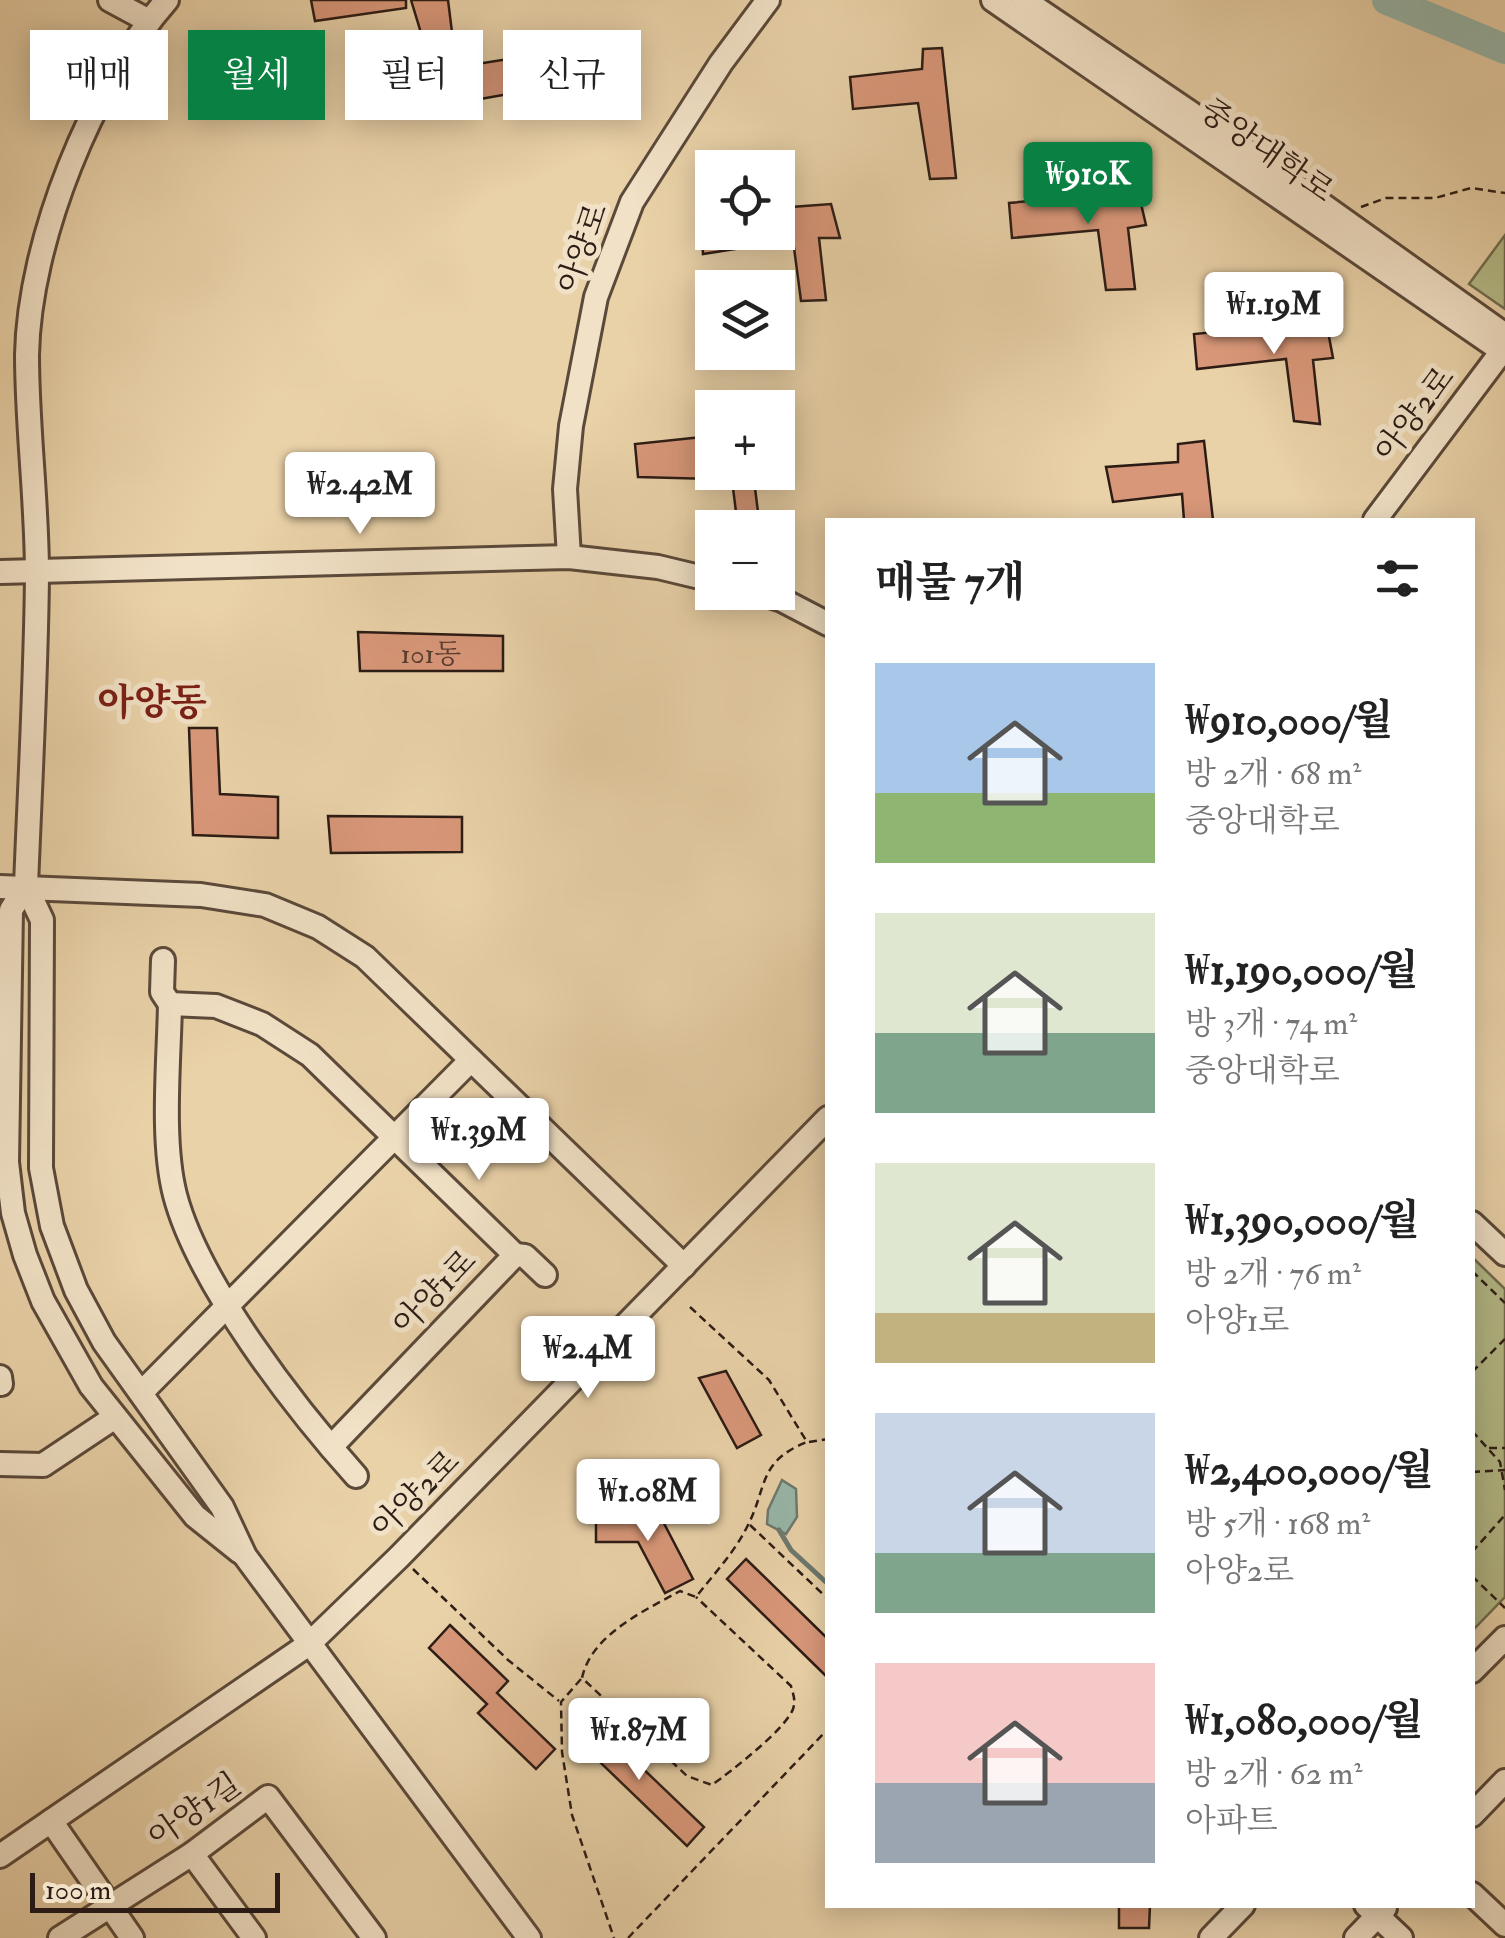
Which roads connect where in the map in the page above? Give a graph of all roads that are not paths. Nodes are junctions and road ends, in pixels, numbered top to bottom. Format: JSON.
{"nodes":[{"id":1,"x":110,"y":0,"type":"edge"},
{"id":2,"x":167,"y":0,"type":"edge"},
{"id":3,"x":768,"y":0,"type":"edge"},
{"id":4,"x":993,"y":0,"type":"edge"},
{"id":5,"x":1024,"y":0,"type":"edge"},
{"id":6,"x":148,"y":21,"type":"junction"},
{"id":7,"x":1504,"y":346,"type":"edge"},
{"id":8,"x":1376,"y":518,"type":"edge"},
{"id":9,"x":570,"y":558,"type":"junction"},
{"id":10,"x":0,"y":572,"type":"edge"},
{"id":11,"x":37,"y":572,"type":"junction"},
{"id":12,"x":695,"y":576,"type":"edge"},
{"id":13,"x":795,"y":607,"type":"edge"},
{"id":14,"x":825,"y":622,"type":"edge"},
{"id":15,"x":0,"y":886,"type":"edge"},
{"id":16,"x":26,"y":886,"type":"junction"},
{"id":17,"x":163,"y":960,"type":"dead end"},
{"id":18,"x":170,"y":1004,"type":"junction"},
{"id":19,"x":471,"y":1060,"type":"junction"},
{"id":20,"x":825,"y":1121,"type":"edge"},
{"id":21,"x":395,"y":1137,"type":"junction"},
{"id":22,"x":1475,"y":1226,"type":"edge"},
{"id":23,"x":1505,"y":1254,"type":"edge"},
{"id":24,"x":515,"y":1255,"type":"junction"},
{"id":25,"x":684,"y":1266,"type":"junction"},
{"id":26,"x":545,"y":1276,"type":"dead end"},
{"id":27,"x":229,"y":1307,"type":"junction"},
{"id":28,"x":0,"y":1377,"type":"edge"},
{"id":29,"x":1,"y":1384,"type":"edge"},
{"id":30,"x":142,"y":1393,"type":"junction"},
{"id":31,"x":115,"y":1417,"type":"junction"},
{"id":32,"x":330,"y":1447,"type":"junction"},
{"id":33,"x":0,"y":1464,"type":"edge"},
{"id":34,"x":356,"y":1476,"type":"dead end"},
{"id":35,"x":245,"y":1556,"type":"junction"},
{"id":36,"x":1505,"y":1638,"type":"edge"},
{"id":37,"x":309,"y":1644,"type":"junction"},
{"id":38,"x":1475,"y":1668,"type":"edge"},
{"id":39,"x":1505,"y":1781,"type":"edge"},
{"id":40,"x":1475,"y":1813,"type":"edge"},
{"id":41,"x":52,"y":1821,"type":"junction"},
{"id":42,"x":192,"y":1854,"type":"junction"},
{"id":43,"x":0,"y":1856,"type":"edge"},
{"id":44,"x":1475,"y":1897,"type":"edge"},
{"id":45,"x":108,"y":1906,"type":"junction"},
{"id":46,"x":1240,"y":1908,"type":"edge"},
{"id":47,"x":1377,"y":1909,"type":"edge"},
{"id":48,"x":1505,"y":1925,"type":"edge"},
{"id":49,"x":60,"y":1938,"type":"edge"},
{"id":50,"x":132,"y":1938,"type":"edge"},
{"id":51,"x":254,"y":1938,"type":"edge"},
{"id":52,"x":374,"y":1938,"type":"edge"},
{"id":53,"x":529,"y":1938,"type":"edge"},
{"id":54,"x":1211,"y":1938,"type":"edge"},
{"id":55,"x":1356,"y":1938,"type":"edge"},
{"id":56,"x":1401,"y":1938,"type":"edge"}],
"edges":[{"from":1,"to":6,"type":"street"},
{"from":2,"to":6,"type":"street"},
{"from":3,"to":9,"type":"street","name":"아양로"},
{"from":4,"to":7,"type":"street","name":"중앙대학로"},
{"from":5,"to":7,"type":"street","name":"중앙대학로"},
{"from":6,"to":11,"type":"street"},
{"from":7,"to":8,"type":"street","name":"아양2로"},
{"from":9,"to":11,"type":"street"},
{"from":9,"to":12,"type":"street"},
{"from":10,"to":11,"type":"street"},
{"from":11,"to":16,"type":"street"},
{"from":13,"to":14,"type":"street"},
{"from":15,"to":16,"type":"street"},
{"from":16,"to":19,"type":"street"},
{"from":16,"to":30,"type":"street"},
{"from":16,"to":31,"type":"street"},
{"from":17,"to":18,"type":"street"},
{"from":18,"to":21,"type":"street","name":"아양1로"},
{"from":18,"to":27,"type":"street"},
{"from":19,"to":21,"type":"street"},
{"from":19,"to":25,"type":"street"},
{"from":20,"to":25,"type":"street","name":"아양2로"},
{"from":21,"to":24,"type":"street","name":"아양1로"},
{"from":21,"to":27,"type":"street"},
{"from":22,"to":23,"type":"street"},
{"from":24,"to":26,"type":"street"},
{"from":24,"to":32,"type":"street","name":"아양1로"},
{"from":25,"to":37,"type":"street","name":"아양2로"},
{"from":27,"to":30,"type":"street"},
{"from":27,"to":32,"type":"street"},
{"from":28,"to":29,"type":"street"},
{"from":30,"to":35,"type":"street"},
{"from":31,"to":33,"type":"street"},
{"from":31,"to":35,"type":"street"},
{"from":32,"to":34,"type":"street"},
{"from":35,"to":37,"type":"street"},
{"from":36,"to":38,"type":"street"},
{"from":37,"to":41,"type":"street","name":"아양2로"},
{"from":37,"to":53,"type":"street"},
{"from":39,"to":40,"type":"street"},
{"from":41,"to":43,"type":"street","name":"아양2로"},
{"from":41,"to":45,"type":"street"},
{"from":42,"to":45,"type":"street","name":"아양1길"},
{"from":42,"to":51,"type":"street"},
{"from":42,"to":52,"type":"street","name":"아양1길"},
{"from":44,"to":48,"type":"street"},
{"from":45,"to":49,"type":"street","name":"아양1길"},
{"from":45,"to":50,"type":"street"},
{"from":46,"to":54,"type":"street"},
{"from":47,"to":55,"type":"street"},
{"from":47,"to":56,"type":"street"}]}
